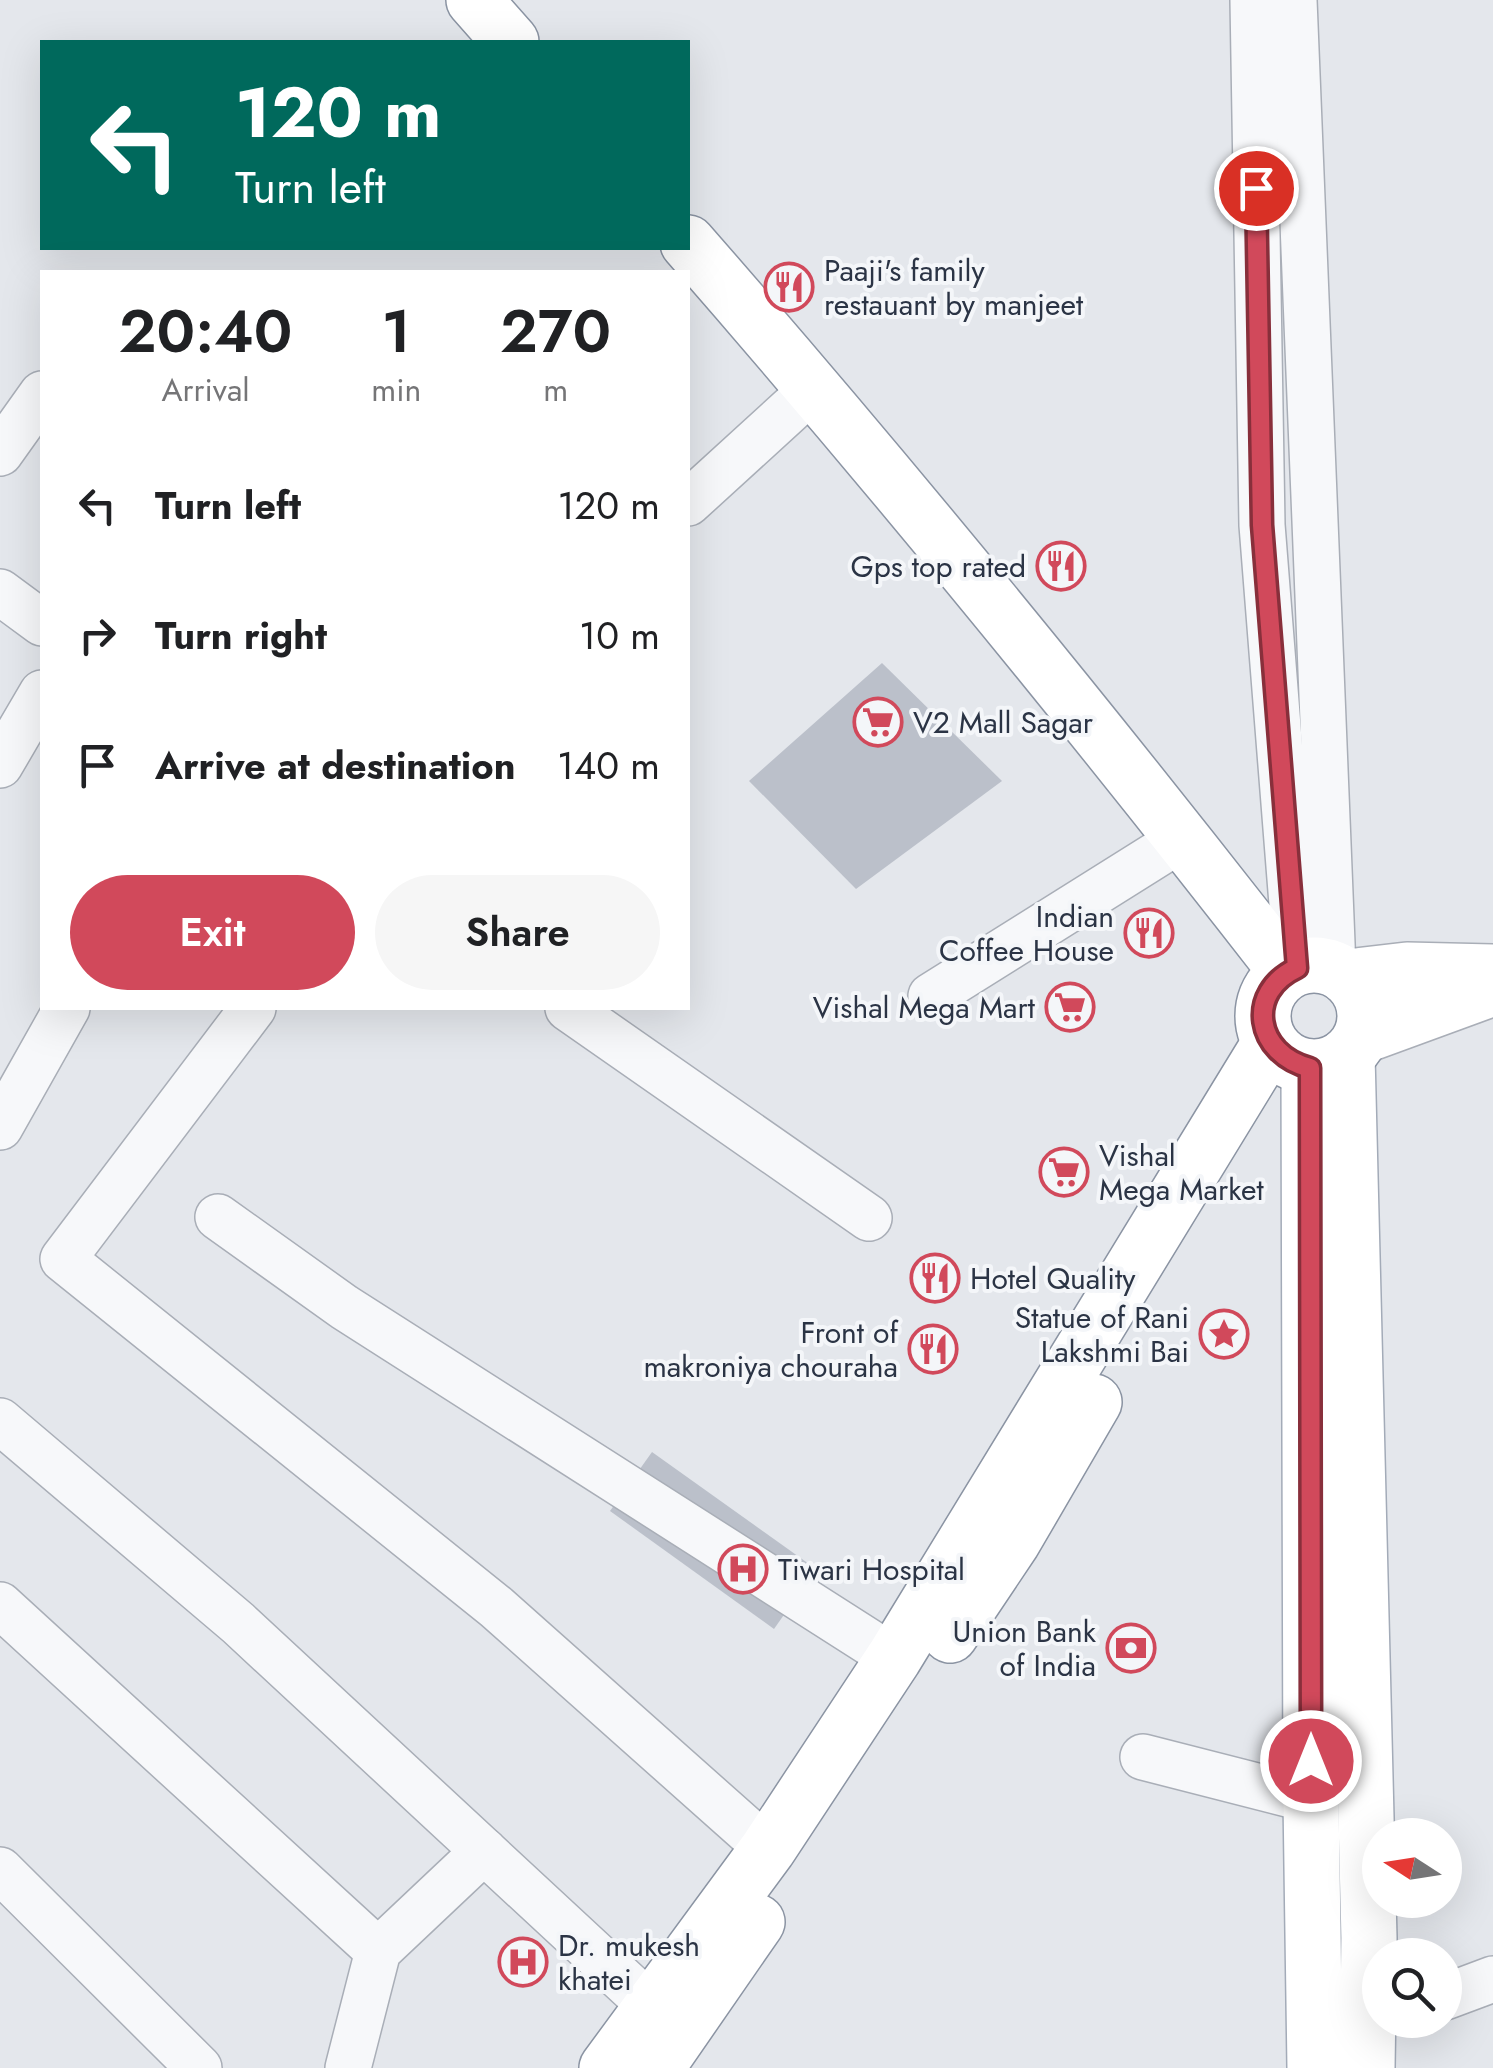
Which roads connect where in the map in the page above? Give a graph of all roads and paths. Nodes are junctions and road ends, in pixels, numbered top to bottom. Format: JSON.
{"nodes":[{"id":1,"x":474,"y":0,"type":"edge"},
{"id":2,"x":1253,"y":0,"type":"edge"},
{"id":3,"x":1294,"y":0,"type":"edge"},
{"id":4,"x":510,"y":40,"type":"edge"},
{"id":5,"x":690,"y":245,"type":"edge"},
{"id":6,"x":814,"y":388,"type":"junction"},
{"id":7,"x":40,"y":397,"type":"edge"},
{"id":8,"x":0,"y":453,"type":"edge"},
{"id":9,"x":690,"y":501,"type":"edge"},
{"id":10,"x":0,"y":592,"type":"edge"},
{"id":11,"x":40,"y":622,"type":"edge"},
{"id":12,"x":40,"y":695,"type":"edge"},
{"id":13,"x":0,"y":765,"type":"edge"},
{"id":14,"x":1183,"y":838,"type":"junction"},
{"id":15,"x":1316,"y":971,"type":"junction"},
{"id":16,"x":1493,"y":972,"type":"edge"},
{"id":17,"x":1493,"y":988,"type":"edge"},
{"id":18,"x":931,"y":996,"type":"dead end"},
{"id":19,"x":66,"y":1010,"type":"edge"},
{"id":20,"x":251,"y":1010,"type":"edge"},
{"id":21,"x":571,"y":1010,"type":"edge"},
{"id":22,"x":1316,"y":1053,"type":"junction"},
{"id":23,"x":0,"y":1127,"type":"edge"},
{"id":24,"x":218,"y":1217,"type":"dead end"},
{"id":25,"x":869,"y":1218,"type":"dead end"},
{"id":26,"x":0,"y":1421,"type":"edge"},
{"id":27,"x":0,"y":1605,"type":"edge"},
{"id":28,"x":894,"y":1658,"type":"junction"},
{"id":29,"x":1143,"y":1756,"type":"dead end"},
{"id":30,"x":1311,"y":1800,"type":"junction"},
{"id":31,"x":484,"y":1850,"type":"junction"},
{"id":32,"x":768,"y":1850,"type":"junction"},
{"id":33,"x":0,"y":1870,"type":"edge"},
{"id":34,"x":378,"y":1950,"type":"junction"},
{"id":35,"x":1493,"y":1979,"type":"edge"},
{"id":36,"x":1462,"y":1991,"type":"edge"},
{"id":37,"x":651,"y":2006,"type":"junction"},
{"id":38,"x":1374,"y":2039,"type":"edge"},
{"id":39,"x":199,"y":2068,"type":"edge"},
{"id":40,"x":348,"y":2068,"type":"edge"},
{"id":41,"x":608,"y":2068,"type":"edge"},
{"id":42,"x":656,"y":2068,"type":"edge"},
{"id":43,"x":1315,"y":2068,"type":"edge"}],
"edges":[{"from":1,"to":4,"type":"main road"},
{"from":2,"to":15,"type":"street"},
{"from":3,"to":15,"type":"street"},
{"from":5,"to":6,"type":"main road"},
{"from":6,"to":9,"type":"street"},
{"from":6,"to":14,"type":"main road"},
{"from":7,"to":8,"type":"street"},
{"from":10,"to":11,"type":"street"},
{"from":12,"to":13,"type":"street"},
{"from":14,"to":15,"type":"main road"},
{"from":14,"to":18,"type":"street"},
{"from":15,"to":16,"type":"main road"},
{"from":15,"to":22,"type":"main road"},
{"from":15,"to":22,"type":"main road"},
{"from":17,"to":22,"type":"main road"},
{"from":19,"to":23,"type":"street"},
{"from":20,"to":32,"type":"street"},
{"from":21,"to":25,"type":"street"},
{"from":22,"to":28,"type":"main road"},
{"from":22,"to":30,"type":"main road"},
{"from":22,"to":38,"type":"main road"},
{"from":22,"to":42,"type":"main road"},
{"from":24,"to":28,"type":"street"},
{"from":26,"to":31,"type":"street"},
{"from":27,"to":34,"type":"street"},
{"from":28,"to":32,"type":"main road"},
{"from":29,"to":30,"type":"street"},
{"from":30,"to":43,"type":"main road"},
{"from":31,"to":34,"type":"street"},
{"from":31,"to":37,"type":"street"},
{"from":32,"to":37,"type":"main road"},
{"from":33,"to":39,"type":"street"},
{"from":34,"to":40,"type":"street"},
{"from":35,"to":36,"type":"street"},
{"from":37,"to":41,"type":"main road"}]}
